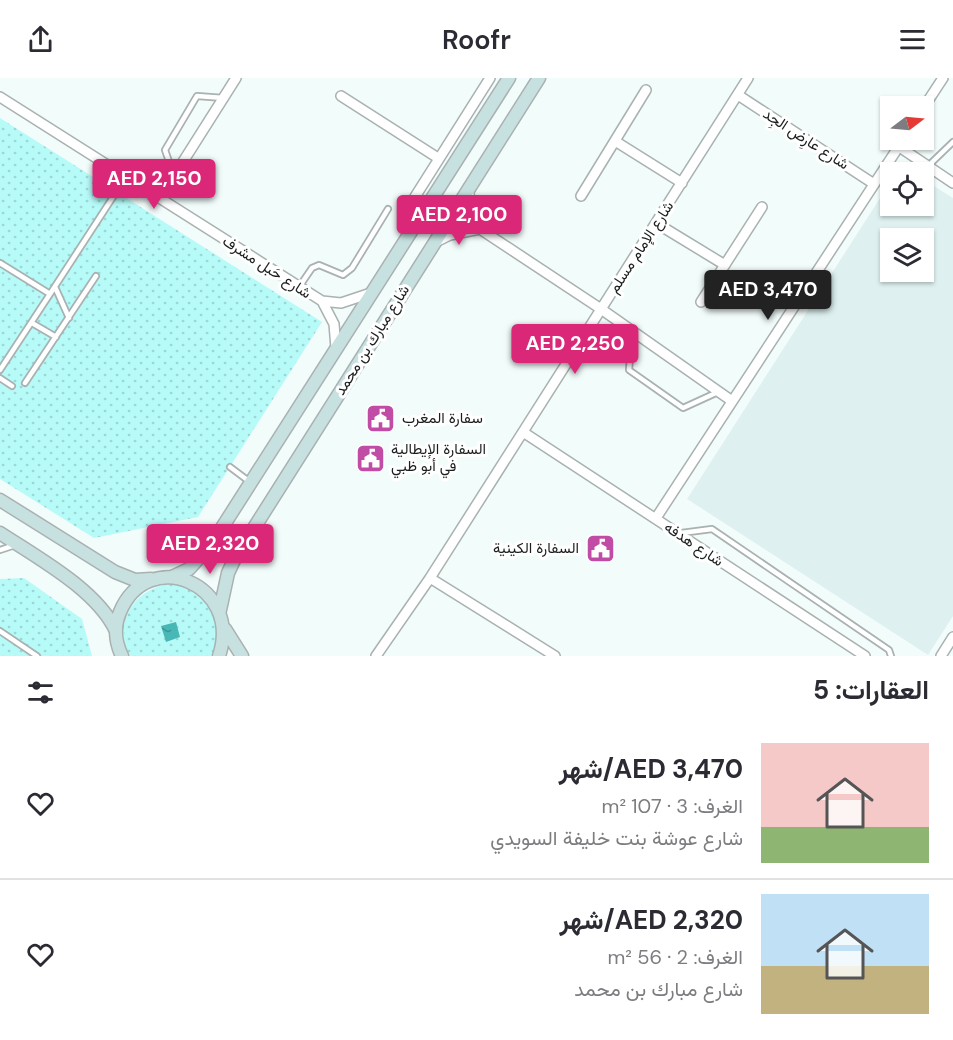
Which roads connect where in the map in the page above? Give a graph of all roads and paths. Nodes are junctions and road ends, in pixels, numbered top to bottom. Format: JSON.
{"nodes":[{"id":1,"x":490,"y":78,"type":"edge"},
{"id":2,"x":509,"y":78,"type":"edge"},
{"id":3,"x":539,"y":78,"type":"edge"},
{"id":4,"x":748,"y":78,"type":"edge"},
{"id":5,"x":943,"y":78,"type":"edge"},
{"id":6,"x":237,"y":79,"type":"edge"},
{"id":7,"x":646,"y":90,"type":"dead end"},
{"id":8,"x":738,"y":95,"type":"junction"},
{"id":9,"x":340,"y":96,"type":"dead end"},
{"id":10,"x":931,"y":96,"type":"edge"},
{"id":11,"x":0,"y":97,"type":"edge"},
{"id":12,"x":224,"y":98,"type":"junction"},
{"id":13,"x":615,"y":141,"type":"junction"},
{"id":14,"x":953,"y":142,"type":"edge"},
{"id":15,"x":896,"y":150,"type":"edge"},
{"id":16,"x":909,"y":150,"type":"edge"},
{"id":17,"x":438,"y":158,"type":"junction"},
{"id":18,"x":923,"y":162,"type":"edge"},
{"id":19,"x":932,"y":162,"type":"edge"},
{"id":20,"x":934,"y":170,"type":"edge"},
{"id":21,"x":126,"y":176,"type":"junction"},
{"id":22,"x":174,"y":176,"type":"junction"},
{"id":23,"x":682,"y":183,"type":"junction"},
{"id":24,"x":953,"y":183,"type":"edge"},
{"id":25,"x":874,"y":184,"type":"junction"},
{"id":26,"x":468,"y":188,"type":"junction"},
{"id":27,"x":581,"y":196,"type":"dead end"},
{"id":28,"x":160,"y":198,"type":"junction"},
{"id":29,"x":762,"y":207,"type":"dead end"},
{"id":30,"x":388,"y":209,"type":"dead end"},
{"id":31,"x":417,"y":222,"type":"junction"},
{"id":32,"x":656,"y":223,"type":"junction"},
{"id":33,"x":480,"y":229,"type":"junction"},
{"id":34,"x":432,"y":244,"type":"junction"},
{"id":35,"x":0,"y":263,"type":"edge"},
{"id":36,"x":725,"y":265,"type":"junction"},
{"id":37,"x":96,"y":276,"type":"dead end"},
{"id":38,"x":55,"y":287,"type":"junction"},
{"id":39,"x":299,"y":287,"type":"junction"},
{"id":40,"x":371,"y":293,"type":"junction"},
{"id":41,"x":50,"y":294,"type":"junction"},
{"id":42,"x":322,"y":302,"type":"junction"},
{"id":43,"x":701,"y":302,"type":"dead end"},
{"id":44,"x":601,"y":309,"type":"junction"},
{"id":45,"x":69,"y":318,"type":"junction"},
{"id":46,"x":32,"y":322,"type":"junction"},
{"id":47,"x":632,"y":333,"type":"junction"},
{"id":48,"x":56,"y":337,"type":"junction"},
{"id":49,"x":336,"y":348,"type":"junction"},
{"id":50,"x":0,"y":370,"type":"edge"},
{"id":51,"x":0,"y":378,"type":"edge"},
{"id":52,"x":25,"y":383,"type":"dead end"},
{"id":53,"x":12,"y":386,"type":"dead end"},
{"id":54,"x":718,"y":392,"type":"junction"},
{"id":55,"x":732,"y":401,"type":"junction"},
{"id":56,"x":523,"y":432,"type":"junction"},
{"id":57,"x":230,"y":467,"type":"dead end"},
{"id":58,"x":251,"y":483,"type":"junction"},
{"id":59,"x":0,"y":501,"type":"edge"},
{"id":60,"x":656,"y":518,"type":"junction"},
{"id":61,"x":0,"y":533,"type":"edge"},
{"id":62,"x":678,"y":533,"type":"junction"},
{"id":63,"x":17,"y":544,"type":"junction"},
{"id":64,"x":0,"y":550,"type":"edge"},
{"id":65,"x":172,"y":577,"type":"junction"},
{"id":66,"x":430,"y":578,"type":"junction"},
{"id":67,"x":156,"y":579,"type":"junction"},
{"id":68,"x":220,"y":610,"type":"junction"},
{"id":69,"x":225,"y":627,"type":"junction"},
{"id":70,"x":0,"y":631,"type":"edge"},
{"id":71,"x":116,"y":631,"type":"junction"},
{"id":72,"x":953,"y":637,"type":"edge"},
{"id":73,"x":120,"y":653,"type":"edge"},
{"id":74,"x":37,"y":656,"type":"edge"},
{"id":75,"x":219,"y":656,"type":"edge"},
{"id":76,"x":242,"y":656,"type":"edge"},
{"id":77,"x":376,"y":656,"type":"edge"},
{"id":78,"x":555,"y":656,"type":"edge"},
{"id":79,"x":865,"y":656,"type":"edge"},
{"id":80,"x":891,"y":656,"type":"edge"},
{"id":81,"x":941,"y":656,"type":"edge"}],
"edges":[{"from":1,"to":17,"type":"street"},
{"from":2,"to":31,"type":"main road","name":"شارع مبارك بن محمد"},
{"from":3,"to":26,"type":"main road","name":"شارع مبارك بن محمد"},
{"from":4,"to":8,"type":"street","name":"شارع الإمام مسلم"},
{"from":5,"to":10,"type":"street"},
{"from":6,"to":12,"type":"street"},
{"from":7,"to":13,"type":"street"},
{"from":8,"to":23,"type":"street","name":"شارع الإمام مسلم"},
{"from":8,"to":25,"type":"street","name":"شارع عارِض الجِد"},
{"from":9,"to":17,"type":"street"},
{"from":11,"to":21,"type":"street","name":"شارع حَبل مشرف"},
{"from":12,"to":22,"type":"street"},
{"from":12,"to":22,"type":"lane"},
{"from":13,"to":23,"type":"street"},
{"from":13,"to":27,"type":"street"},
{"from":14,"to":19,"type":"lane"},
{"from":15,"to":25,"type":"street"},
{"from":16,"to":18,"type":"street"},
{"from":17,"to":31,"type":"street"},
{"from":20,"to":24,"type":"street"},
{"from":21,"to":28,"type":"street","name":"شارع حَبل مشرف"},
{"from":21,"to":38,"type":"lane"},
{"from":22,"to":28,"type":"street"},
{"from":23,"to":32,"type":"street","name":"شارع الإمام مسلم"},
{"from":25,"to":55,"type":"street"},
{"from":26,"to":33,"type":"street"},
{"from":26,"to":34,"type":"main road","name":"شارع مبارك بن محمد"},
{"from":28,"to":39,"type":"street","name":"شارع حَبل مشرف"},
{"from":29,"to":36,"type":"street"},
{"from":30,"to":39,"type":"lane"},
{"from":31,"to":40,"type":"main road","name":"شارع مبارك بن محمد"},
{"from":32,"to":36,"type":"street"},
{"from":32,"to":44,"type":"street","name":"شارع الإمام مسلم"},
{"from":33,"to":34,"type":"street"},
{"from":33,"to":44,"type":"street"},
{"from":34,"to":68,"type":"main road","name":"شارع مبارك بن محمد"},
{"from":35,"to":41,"type":"lane"},
{"from":36,"to":43,"type":"street"},
{"from":37,"to":45,"type":"lane"},
{"from":38,"to":41,"type":"lane"},
{"from":38,"to":45,"type":"lane"},
{"from":39,"to":42,"type":"street","name":"شارع حَبل مشرف"},
{"from":40,"to":42,"type":"street","name":"شارع حَبل مشرف"},
{"from":40,"to":49,"type":"main road","name":"شارع مبارك بن محمد"},
{"from":41,"to":46,"type":"lane"},
{"from":42,"to":49,"type":"street","name":"شارع حَبل مشرف"},
{"from":44,"to":47,"type":"street"},
{"from":44,"to":56,"type":"street","name":"شارع الإمام مسلم"},
{"from":45,"to":48,"type":"lane"},
{"from":46,"to":48,"type":"lane"},
{"from":46,"to":50,"type":"lane"},
{"from":47,"to":54,"type":"street"},
{"from":47,"to":54,"type":"lane"},
{"from":48,"to":52,"type":"lane"},
{"from":49,"to":58,"type":"main road","name":"شارع مبارك بن محمد"},
{"from":51,"to":53,"type":"lane"},
{"from":54,"to":55,"type":"street"},
{"from":55,"to":60,"type":"street"},
{"from":56,"to":60,"type":"street","name":"شارع هدفه"},
{"from":56,"to":66,"type":"street","name":"شارع الإمام مسلم"},
{"from":57,"to":58,"type":"lane"},
{"from":58,"to":65,"type":"main road","name":"شارع مبارك بن محمد"},
{"from":59,"to":67,"type":"main road"},
{"from":60,"to":62,"type":"street","name":"شارع هدفه"},
{"from":61,"to":63,"type":"main road"},
{"from":62,"to":79,"type":"street","name":"شارع هدفه"},
{"from":62,"to":80,"type":"lane"},
{"from":63,"to":64,"type":"lane"},
{"from":63,"to":71,"type":"main road"},
{"from":65,"to":67,"type":"main road"},
{"from":65,"to":68,"type":"main road"},
{"from":66,"to":77,"type":"street","name":"شارع الإمام مسلم"},
{"from":66,"to":78,"type":"street"},
{"from":67,"to":71,"type":"main road"},
{"from":68,"to":69,"type":"main road"},
{"from":69,"to":75,"type":"main road"},
{"from":69,"to":76,"type":"main road"},
{"from":70,"to":74,"type":"lane"},
{"from":71,"to":73,"type":"main road"},
{"from":72,"to":81,"type":"street"}]}
